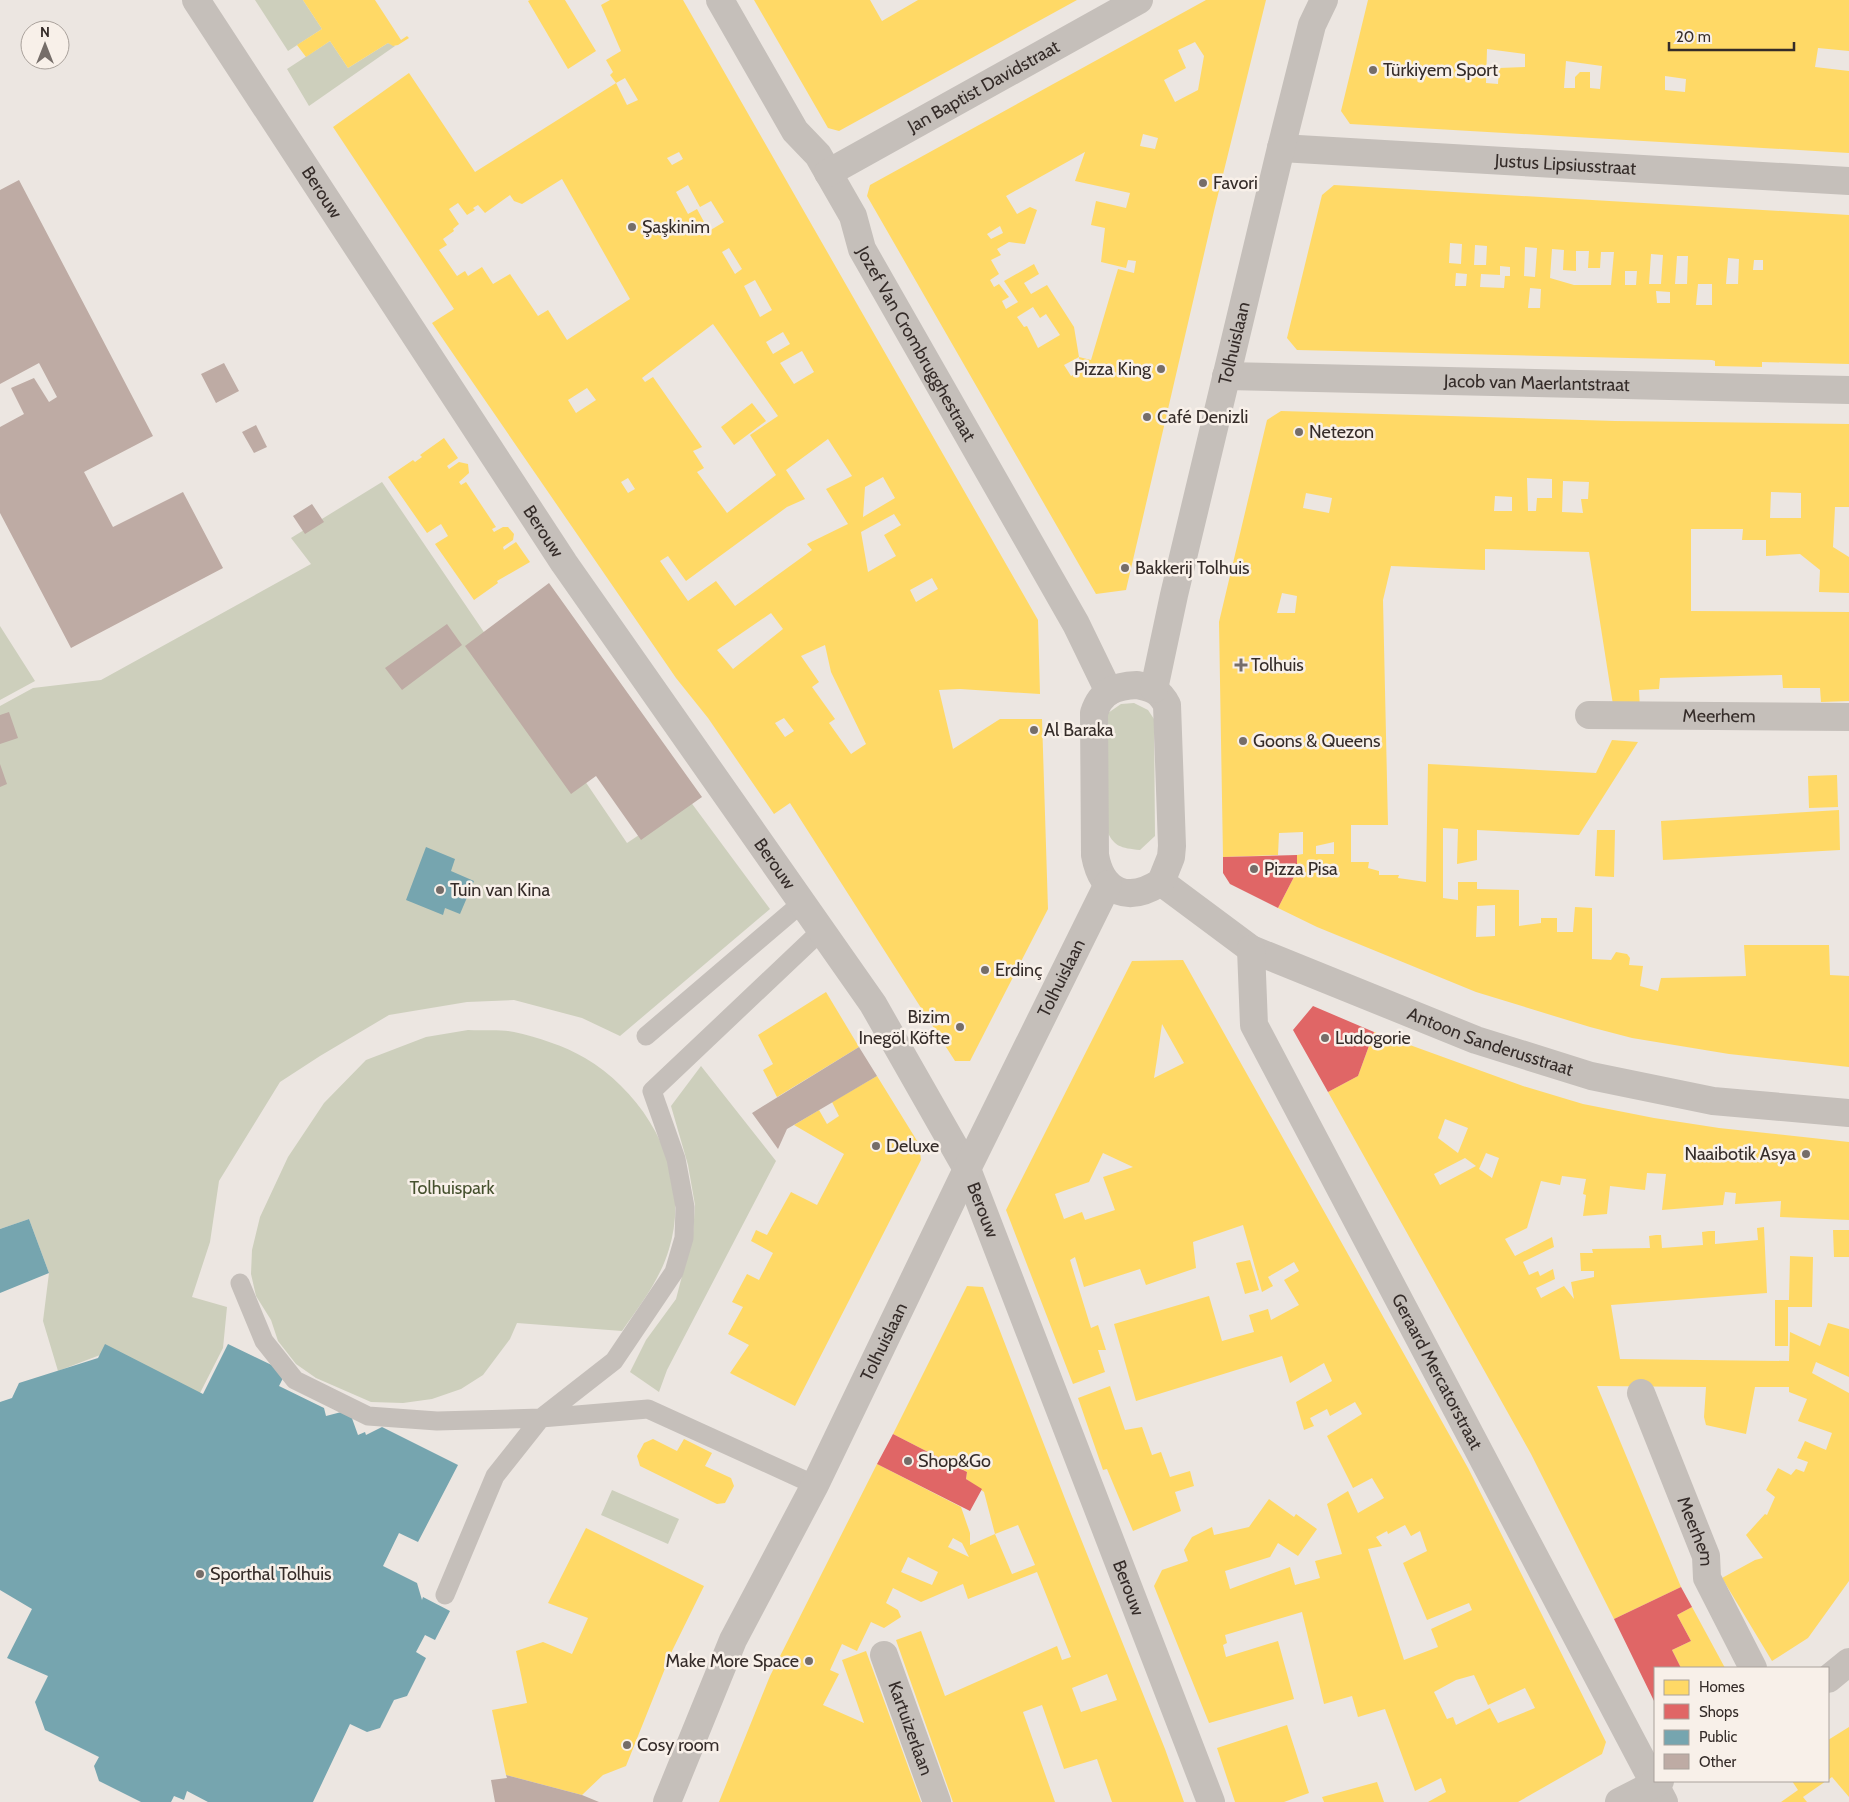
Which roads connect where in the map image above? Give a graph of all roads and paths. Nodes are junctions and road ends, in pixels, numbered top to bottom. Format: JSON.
{"nodes":[{"id":1,"x":196,"y":0,"type":"edge"},
{"id":2,"x":720,"y":0,"type":"edge"},
{"id":3,"x":1139,"y":0,"type":"edge"},
{"id":4,"x":1324,"y":0,"type":"edge"},
{"id":5,"x":1281,"y":148,"type":"junction"},
{"id":6,"x":828,"y":173,"type":"junction"},
{"id":7,"x":1849,"y":181,"type":"edge"},
{"id":8,"x":1226,"y":376,"type":"junction"},
{"id":9,"x":1849,"y":390,"type":"edge"},
{"id":10,"x":1154,"y":689,"type":"junction"},
{"id":11,"x":1108,"y":692,"type":"junction"},
{"id":12,"x":1589,"y":714,"type":"dead end"},
{"id":13,"x":1849,"y":717,"type":"edge"},
{"id":14,"x":1161,"y":882,"type":"junction"},
{"id":15,"x":1108,"y":884,"type":"junction"},
{"id":16,"x":803,"y":902,"type":"junction"},
{"id":17,"x":822,"y":930,"type":"junction"},
{"id":18,"x":1251,"y":949,"type":"junction"},
{"id":19,"x":646,"y":1036,"type":"dead end"},
{"id":20,"x":1849,"y":1113,"type":"edge"},
{"id":21,"x":967,"y":1169,"type":"junction"},
{"id":22,"x":240,"y":1283,"type":"dead end"},
{"id":23,"x":1641,"y":1393,"type":"dead end"},
{"id":24,"x":541,"y":1418,"type":"junction"},
{"id":25,"x":815,"y":1485,"type":"junction"},
{"id":26,"x":445,"y":1595,"type":"dead end"},
{"id":27,"x":884,"y":1655,"type":"dead end"},
{"id":28,"x":1849,"y":1662,"type":"edge"},
{"id":29,"x":1752,"y":1667,"type":"edge"},
{"id":30,"x":1829,"y":1678,"type":"edge"},
{"id":31,"x":1654,"y":1780,"type":"edge"},
{"id":32,"x":1659,"y":1789,"type":"edge"},
{"id":33,"x":667,"y":1802,"type":"edge"},
{"id":34,"x":937,"y":1802,"type":"edge"},
{"id":35,"x":1211,"y":1802,"type":"edge"},
{"id":36,"x":1619,"y":1802,"type":"edge"}],
"edges":[{"from":1,"to":16,"type":"street","name":"Berouw"},
{"from":2,"to":6,"type":"street","name":"Jozef Van Crombrugghestraat"},
{"from":3,"to":6,"type":"street","name":"Jan Baptist Davidstraat"},
{"from":4,"to":5,"type":"street","name":"Tolhuislaan"},
{"from":5,"to":7,"type":"street","name":"Justus Lipsiusstraat"},
{"from":5,"to":8,"type":"street","name":"Tolhuislaan"},
{"from":6,"to":11,"type":"street","name":"Jozef Van Crombrugghestraat"},
{"from":8,"to":9,"type":"street","name":"Jacob van Maerlantstraat"},
{"from":8,"to":10,"type":"street","name":"Tolhuislaan"},
{"from":10,"to":11,"type":"street"},
{"from":10,"to":14,"type":"street"},
{"from":11,"to":15,"type":"street"},
{"from":12,"to":13,"type":"street","name":"Meerhem"},
{"from":14,"to":15,"type":"street"},
{"from":14,"to":18,"type":"street","name":"Antoon Sanderusstraat"},
{"from":15,"to":21,"type":"street","name":"Tolhuislaan"},
{"from":16,"to":17,"type":"street","name":"Berouw"},
{"from":16,"to":19,"type":"lane"},
{"from":17,"to":21,"type":"street","name":"Berouw"},
{"from":17,"to":24,"type":"lane"},
{"from":18,"to":20,"type":"street","name":"Antoon Sanderusstraat"},
{"from":18,"to":31,"type":"street","name":"Geraard Mercatorstraat"},
{"from":21,"to":25,"type":"street","name":"Tolhuislaan"},
{"from":21,"to":35,"type":"street","name":"Berouw"},
{"from":22,"to":24,"type":"lane"},
{"from":23,"to":29,"type":"street","name":"Meerhem"},
{"from":24,"to":25,"type":"lane"},
{"from":24,"to":26,"type":"lane"},
{"from":25,"to":33,"type":"street","name":"Tolhuislaan"},
{"from":27,"to":34,"type":"street","name":"Kartuizerlaan"},
{"from":28,"to":30,"type":"street"},
{"from":32,"to":36,"type":"street"}]}
